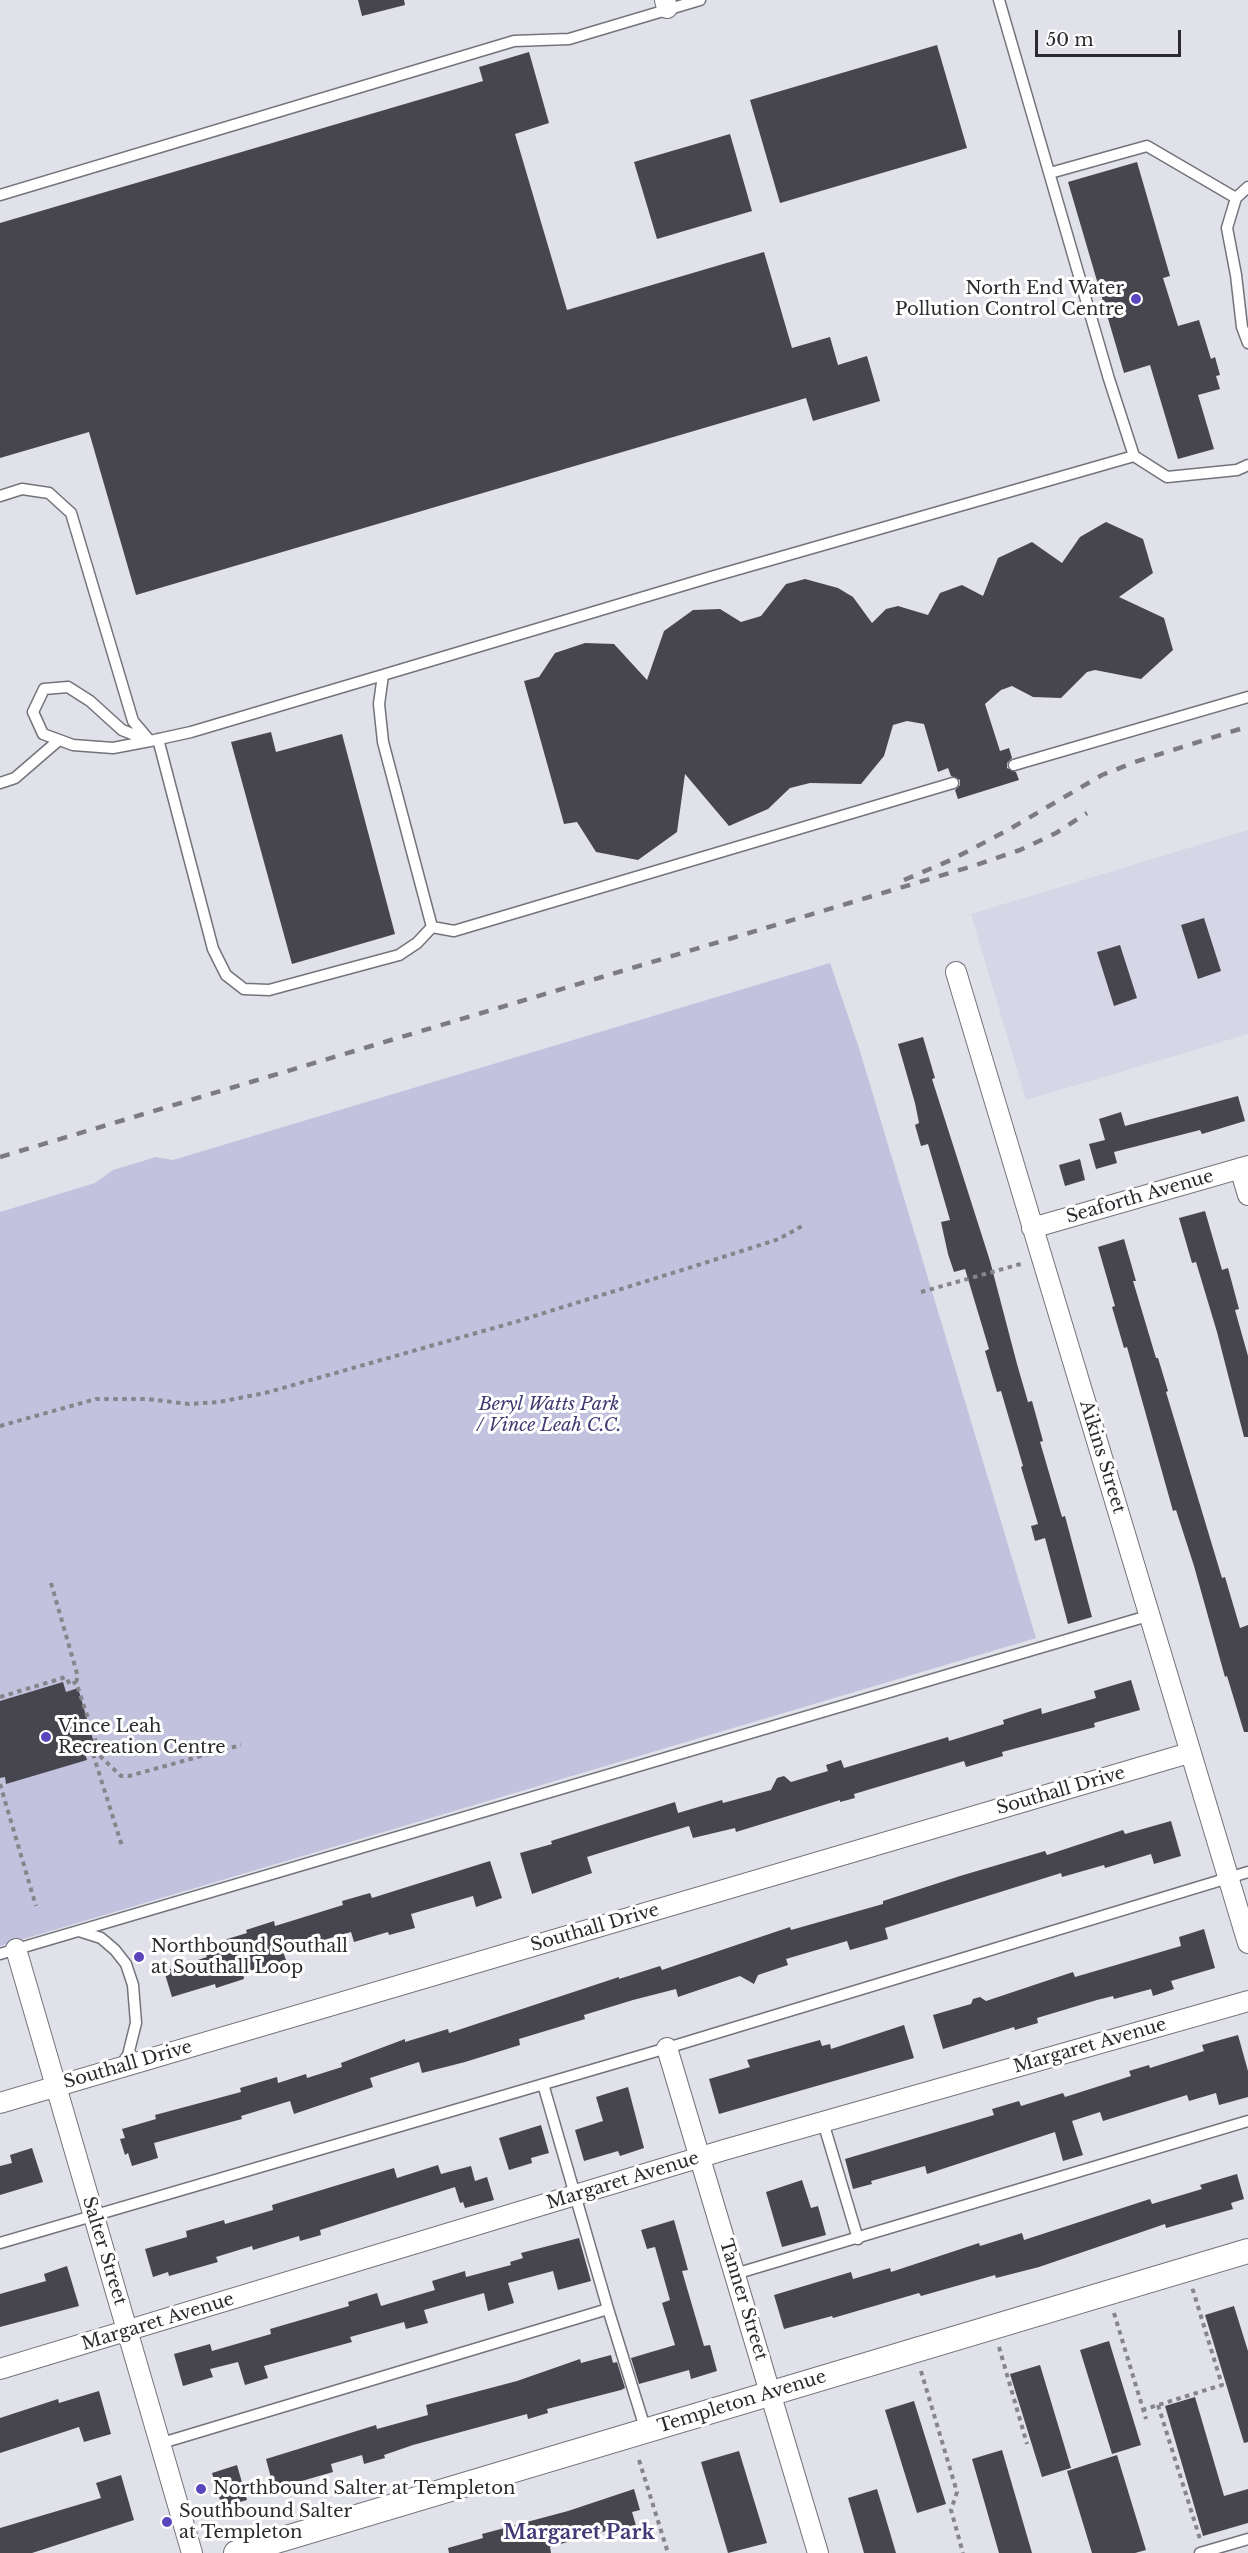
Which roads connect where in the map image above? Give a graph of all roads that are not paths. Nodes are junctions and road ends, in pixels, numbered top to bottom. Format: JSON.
{"nodes":[{"id":1,"x":700,"y":0,"type":"edge"},
{"id":2,"x":999,"y":0,"type":"edge"},
{"id":3,"x":666,"y":4,"type":"edge"},
{"id":4,"x":1050,"y":173,"type":"junction"},
{"id":5,"x":1248,"y":187,"type":"edge"},
{"id":6,"x":0,"y":195,"type":"edge"},
{"id":7,"x":1236,"y":198,"type":"junction"},
{"id":8,"x":1248,"y":343,"type":"edge"},
{"id":9,"x":1134,"y":456,"type":"junction"},
{"id":10,"x":1248,"y":465,"type":"edge"},
{"id":11,"x":0,"y":495,"type":"edge"},
{"id":12,"x":383,"y":675,"type":"junction"},
{"id":13,"x":1248,"y":697,"type":"edge"},
{"id":14,"x":59,"y":740,"type":"junction"},
{"id":15,"x":154,"y":740,"type":"junction"},
{"id":16,"x":1014,"y":765,"type":"dead end"},
{"id":17,"x":0,"y":783,"type":"edge"},
{"id":18,"x":953,"y":783,"type":"dead end"},
{"id":19,"x":432,"y":927,"type":"junction"},
{"id":20,"x":956,"y":972,"type":"dead end"},
{"id":21,"x":1244,"y":1167,"type":"edge"},
{"id":22,"x":1248,"y":1195,"type":"edge"},
{"id":23,"x":1032,"y":1228,"type":"junction"},
{"id":24,"x":1151,"y":1615,"type":"junction"},
{"id":25,"x":1189,"y":1753,"type":"junction"},
{"id":26,"x":1239,"y":1875,"type":"edge"},
{"id":27,"x":79,"y":1931,"type":"junction"},
{"id":28,"x":1248,"y":1943,"type":"edge"},
{"id":29,"x":8,"y":1952,"type":"edge"},
{"id":30,"x":1248,"y":2001,"type":"edge"},
{"id":31,"x":667,"y":2048,"type":"junction"},
{"id":32,"x":119,"y":2067,"type":"junction"},
{"id":33,"x":543,"y":2084,"type":"junction"},
{"id":34,"x":54,"y":2086,"type":"junction"},
{"id":35,"x":0,"y":2103,"type":"edge"},
{"id":36,"x":1248,"y":2121,"type":"edge"},
{"id":37,"x":823,"y":2122,"type":"junction"},
{"id":38,"x":700,"y":2158,"type":"junction"},
{"id":39,"x":574,"y":2196,"type":"junction"},
{"id":40,"x":93,"y":2216,"type":"junction"},
{"id":41,"x":858,"y":2239,"type":"junction"},
{"id":42,"x":0,"y":2243,"type":"edge"},
{"id":43,"x":1248,"y":2251,"type":"edge"},
{"id":44,"x":735,"y":2274,"type":"junction"},
{"id":45,"x":608,"y":2309,"type":"junction"},
{"id":46,"x":128,"y":2332,"type":"junction"},
{"id":47,"x":0,"y":2369,"type":"edge"},
{"id":48,"x":771,"y":2394,"type":"junction"},
{"id":49,"x":646,"y":2431,"type":"junction"},
{"id":50,"x":162,"y":2443,"type":"junction"},
{"id":51,"x":1248,"y":2539,"type":"edge"},
{"id":52,"x":1202,"y":2552,"type":"edge"},
{"id":53,"x":192,"y":2553,"type":"edge"},
{"id":54,"x":236,"y":2553,"type":"edge"},
{"id":55,"x":818,"y":2553,"type":"edge"}],
"edges":[{"from":1,"to":3,"type":"lane"},
{"from":2,"to":4,"type":"lane"},
{"from":3,"to":6,"type":"lane"},
{"from":4,"to":7,"type":"lane"},
{"from":4,"to":9,"type":"lane"},
{"from":5,"to":7,"type":"lane"},
{"from":7,"to":8,"type":"lane"},
{"from":9,"to":10,"type":"lane"},
{"from":9,"to":12,"type":"lane"},
{"from":11,"to":15,"type":"lane"},
{"from":12,"to":15,"type":"lane"},
{"from":12,"to":19,"type":"lane"},
{"from":13,"to":16,"type":"lane"},
{"from":14,"to":15,"type":"lane"},
{"from":14,"to":15,"type":"lane"},
{"from":14,"to":17,"type":"lane"},
{"from":15,"to":19,"type":"lane"},
{"from":18,"to":19,"type":"lane"},
{"from":20,"to":23,"type":"street","name":"Aikins Street"},
{"from":21,"to":22,"type":"street"},
{"from":21,"to":23,"type":"street","name":"Seaforth Avenue"},
{"from":23,"to":24,"type":"street","name":"Aikins Street"},
{"from":24,"to":25,"type":"street","name":"Aikins Street"},
{"from":24,"to":27,"type":"lane"},
{"from":25,"to":26,"type":"street","name":"Aikins Street"},
{"from":25,"to":32,"type":"street","name":"Southall Drive"},
{"from":26,"to":28,"type":"street","name":"Aikins Street"},
{"from":26,"to":31,"type":"lane"},
{"from":27,"to":29,"type":"lane"},
{"from":27,"to":32,"type":"lane"},
{"from":29,"to":34,"type":"street","name":"Salter Street"},
{"from":30,"to":37,"type":"street","name":"Margaret Avenue"},
{"from":31,"to":33,"type":"lane"},
{"from":31,"to":38,"type":"street","name":"Tanner Street"},
{"from":32,"to":34,"type":"street","name":"Southall Drive"},
{"from":33,"to":39,"type":"lane"},
{"from":33,"to":40,"type":"lane"},
{"from":34,"to":35,"type":"street","name":"Southall Drive"},
{"from":34,"to":40,"type":"street","name":"Salter Street"},
{"from":36,"to":41,"type":"lane"},
{"from":37,"to":38,"type":"street","name":"Margaret Avenue"},
{"from":37,"to":41,"type":"lane"},
{"from":38,"to":39,"type":"street","name":"Margaret Avenue"},
{"from":38,"to":44,"type":"street","name":"Tanner Street"},
{"from":39,"to":45,"type":"lane"},
{"from":39,"to":46,"type":"street","name":"Margaret Avenue"},
{"from":40,"to":42,"type":"lane"},
{"from":40,"to":46,"type":"street","name":"Salter Street"},
{"from":41,"to":44,"type":"lane"},
{"from":43,"to":48,"type":"street","name":"Templeton Avenue"},
{"from":44,"to":48,"type":"street","name":"Tanner Street"},
{"from":45,"to":49,"type":"lane"},
{"from":45,"to":50,"type":"lane"},
{"from":46,"to":47,"type":"street","name":"Margaret Avenue"},
{"from":46,"to":50,"type":"street","name":"Salter Street"},
{"from":48,"to":49,"type":"street","name":"Templeton Avenue"},
{"from":48,"to":55,"type":"street","name":"Tanner Street"},
{"from":49,"to":54,"type":"street","name":"Templeton Avenue"},
{"from":50,"to":53,"type":"street","name":"Salter Street"},
{"from":51,"to":52,"type":"lane"}]}
